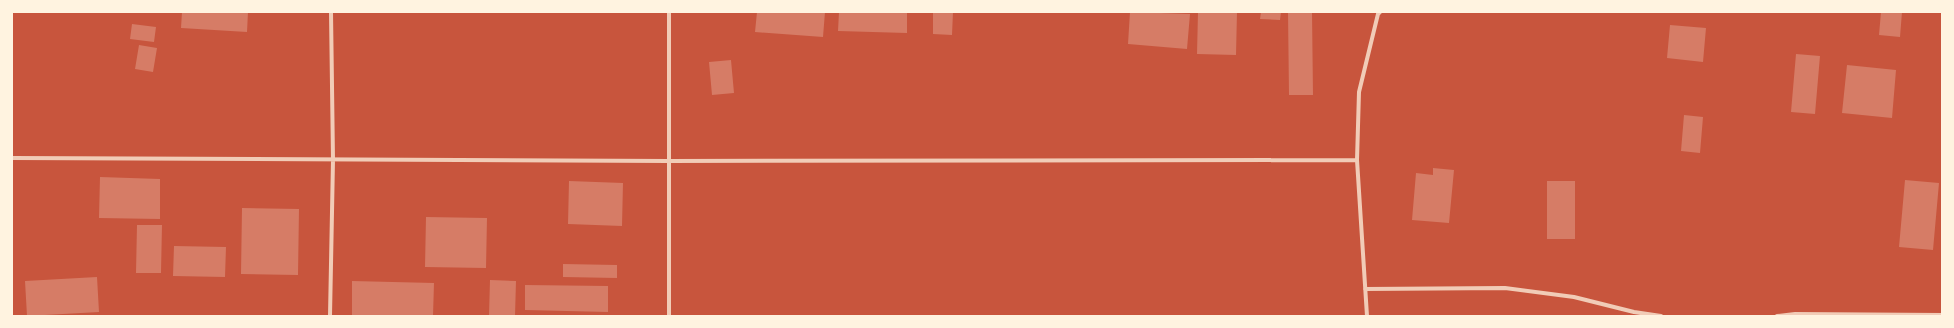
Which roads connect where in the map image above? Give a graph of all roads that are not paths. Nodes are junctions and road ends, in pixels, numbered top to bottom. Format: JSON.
{"nodes":[{"id":1,"x":331,"y":12,"type":"edge"},
{"id":2,"x":669,"y":12,"type":"edge"},
{"id":3,"x":1380,"y":12,"type":"edge"},
{"id":4,"x":12,"y":158,"type":"edge"},
{"id":5,"x":334,"y":160,"type":"junction"},
{"id":6,"x":1357,"y":160,"type":"junction"},
{"id":7,"x":669,"y":161,"type":"junction"},
{"id":8,"x":1365,"y":289,"type":"junction"},
{"id":9,"x":1942,"y":315,"type":"edge"},
{"id":10,"x":330,"y":316,"type":"edge"},
{"id":11,"x":669,"y":316,"type":"edge"},
{"id":12,"x":1367,"y":316,"type":"edge"},
{"id":13,"x":1660,"y":316,"type":"edge"},
{"id":14,"x":1777,"y":316,"type":"edge"}],
"edges":[{"from":1,"to":5,"type":"street"},
{"from":2,"to":7,"type":"street"},
{"from":3,"to":6,"type":"street"},
{"from":4,"to":5,"type":"street"},
{"from":5,"to":7,"type":"street"},
{"from":5,"to":10,"type":"street"},
{"from":6,"to":7,"type":"street"},
{"from":6,"to":8,"type":"street"},
{"from":7,"to":11,"type":"street"},
{"from":8,"to":12,"type":"street"},
{"from":8,"to":13,"type":"street"},
{"from":9,"to":14,"type":"street"}]}
